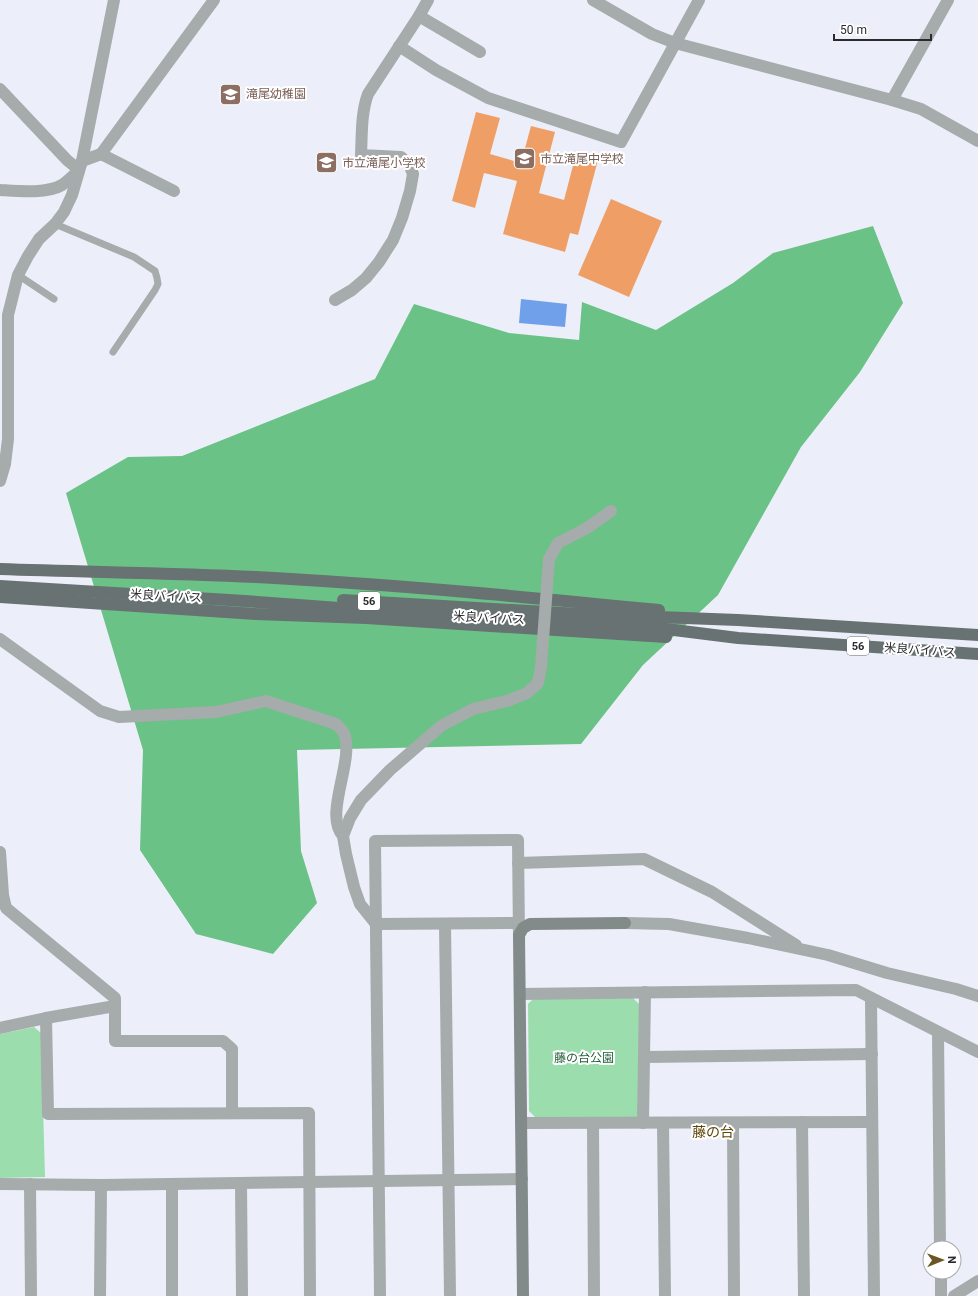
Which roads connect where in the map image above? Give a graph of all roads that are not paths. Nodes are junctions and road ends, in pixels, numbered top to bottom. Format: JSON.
{"nodes":[{"id":1,"x":114,"y":0,"type":"edge"},
{"id":2,"x":214,"y":0,"type":"edge"},
{"id":3,"x":428,"y":0,"type":"edge"},
{"id":4,"x":593,"y":0,"type":"edge"},
{"id":5,"x":699,"y":0,"type":"edge"},
{"id":6,"x":948,"y":0,"type":"edge"},
{"id":7,"x":419,"y":16,"type":"junction"},
{"id":8,"x":675,"y":43,"type":"junction"},
{"id":9,"x":399,"y":46,"type":"junction"},
{"id":10,"x":480,"y":52,"type":"dead end"},
{"id":11,"x":0,"y":89,"type":"edge"},
{"id":12,"x":892,"y":100,"type":"junction"},
{"id":13,"x":978,"y":141,"type":"edge"},
{"id":14,"x":101,"y":154,"type":"junction"},
{"id":15,"x":80,"y":166,"type":"junction"},
{"id":16,"x":0,"y":190,"type":"edge"},
{"id":17,"x":174,"y":191,"type":"dead end"},
{"id":18,"x":55,"y":224,"type":"junction"},
{"id":19,"x":18,"y":275,"type":"junction"},
{"id":20,"x":54,"y":300,"type":"dead end"},
{"id":21,"x":335,"y":300,"type":"dead end"},
{"id":22,"x":113,"y":352,"type":"dead end"},
{"id":23,"x":0,"y":481,"type":"edge"},
{"id":24,"x":611,"y":511,"type":"dead end"},
{"id":25,"x":0,"y":569,"type":"edge"},
{"id":26,"x":0,"y":578,"type":"edge"},
{"id":27,"x":0,"y":586,"type":"edge"},
{"id":28,"x":0,"y":597,"type":"edge"},
{"id":29,"x":738,"y":620,"type":"junction"},
{"id":30,"x":978,"y":635,"type":"edge"},
{"id":31,"x":738,"y":638,"type":"junction"},
{"id":32,"x":0,"y":639,"type":"edge"},
{"id":33,"x":978,"y":654,"type":"edge"},
{"id":34,"x":343,"y":836,"type":"junction"},
{"id":35,"x":0,"y":852,"type":"edge"},
{"id":36,"x":518,"y":863,"type":"junction"},
{"id":37,"x":519,"y":923,"type":"junction"},
{"id":38,"x":376,"y":924,"type":"junction"},
{"id":39,"x":446,"y":924,"type":"junction"},
{"id":40,"x":519,"y":944,"type":"junction"},
{"id":41,"x":802,"y":949,"type":"junction"},
{"id":42,"x":645,"y":992,"type":"junction"},
{"id":43,"x":520,"y":994,"type":"junction"},
{"id":44,"x":978,"y":996,"type":"edge"},
{"id":45,"x":871,"y":998,"type":"junction"},
{"id":46,"x":115,"y":1006,"type":"junction"},
{"id":47,"x":46,"y":1018,"type":"junction"},
{"id":48,"x":0,"y":1028,"type":"edge"},
{"id":49,"x":938,"y":1032,"type":"junction"},
{"id":50,"x":978,"y":1052,"type":"edge"},
{"id":51,"x":872,"y":1054,"type":"junction"},
{"id":52,"x":645,"y":1057,"type":"junction"},
{"id":53,"x":232,"y":1113,"type":"junction"},
{"id":54,"x":733,"y":1122,"type":"junction"},
{"id":55,"x":802,"y":1122,"type":"junction"},
{"id":56,"x":872,"y":1122,"type":"junction"},
{"id":57,"x":593,"y":1123,"type":"junction"},
{"id":58,"x":643,"y":1123,"type":"junction"},
{"id":59,"x":663,"y":1123,"type":"junction"},
{"id":60,"x":521,"y":1124,"type":"junction"},
{"id":61,"x":522,"y":1179,"type":"junction"},
{"id":62,"x":449,"y":1180,"type":"junction"},
{"id":63,"x":379,"y":1181,"type":"junction"},
{"id":64,"x":309,"y":1182,"type":"junction"},
{"id":65,"x":241,"y":1183,"type":"junction"},
{"id":66,"x":0,"y":1184,"type":"edge"},
{"id":67,"x":30,"y":1184,"type":"junction"},
{"id":68,"x":172,"y":1184,"type":"junction"},
{"id":69,"x":100,"y":1185,"type":"junction"},
{"id":70,"x":940,"y":1240,"type":"edge"},
{"id":71,"x":941,"y":1280,"type":"edge"},
{"id":72,"x":978,"y":1281,"type":"edge"},
{"id":73,"x":31,"y":1296,"type":"edge"},
{"id":74,"x":100,"y":1296,"type":"edge"},
{"id":75,"x":172,"y":1296,"type":"edge"},
{"id":76,"x":242,"y":1296,"type":"edge"},
{"id":77,"x":310,"y":1296,"type":"edge"},
{"id":78,"x":380,"y":1296,"type":"edge"},
{"id":79,"x":450,"y":1296,"type":"edge"},
{"id":80,"x":523,"y":1296,"type":"edge"},
{"id":81,"x":594,"y":1296,"type":"edge"},
{"id":82,"x":665,"y":1296,"type":"edge"},
{"id":83,"x":734,"y":1296,"type":"edge"},
{"id":84,"x":804,"y":1296,"type":"edge"},
{"id":85,"x":874,"y":1296,"type":"edge"},
{"id":86,"x":941,"y":1296,"type":"edge"},
{"id":87,"x":954,"y":1296,"type":"edge"}],
"edges":[{"from":1,"to":15,"type":"street"},
{"from":2,"to":14,"type":"street"},
{"from":3,"to":7,"type":"street"},
{"from":4,"to":8,"type":"street"},
{"from":5,"to":8,"type":"street"},
{"from":6,"to":12,"type":"street"},
{"from":7,"to":9,"type":"street"},
{"from":7,"to":10,"type":"street"},
{"from":8,"to":9,"type":"street"},
{"from":8,"to":12,"type":"street"},
{"from":9,"to":21,"type":"street"},
{"from":11,"to":15,"type":"street"},
{"from":12,"to":13,"type":"street"},
{"from":14,"to":15,"type":"street"},
{"from":14,"to":17,"type":"street"},
{"from":15,"to":16,"type":"street"},
{"from":15,"to":18,"type":"street"},
{"from":18,"to":19,"type":"street"},
{"from":18,"to":22,"type":"lane"},
{"from":19,"to":20,"type":"lane"},
{"from":19,"to":23,"type":"street"},
{"from":24,"to":34,"type":"street","bridge":true},
{"from":25,"to":29,"type":"main road"},
{"from":26,"to":29,"type":"main road","name":"米良バイパス","number":"56"},
{"from":27,"to":31,"type":"main road","name":"米良バイパス","number":"56"},
{"from":28,"to":31,"type":"main road"},
{"from":29,"to":30,"type":"main road","name":"米良バイパス","number":"56"},
{"from":31,"to":33,"type":"main road","name":"米良バイパス","number":"56"},
{"from":32,"to":34,"type":"street"},
{"from":34,"to":38,"type":"street"},
{"from":35,"to":46,"type":"street"},
{"from":36,"to":37,"type":"street"},
{"from":36,"to":38,"type":"street"},
{"from":36,"to":41,"type":"street"},
{"from":37,"to":39,"type":"street"},
{"from":37,"to":40,"type":"street"},
{"from":38,"to":39,"type":"street"},
{"from":38,"to":63,"type":"street"},
{"from":39,"to":62,"type":"street"},
{"from":40,"to":41,"type":"street"},
{"from":40,"to":43,"type":"street"},
{"from":41,"to":44,"type":"street"},
{"from":42,"to":43,"type":"street"},
{"from":42,"to":45,"type":"street"},
{"from":42,"to":52,"type":"street"},
{"from":43,"to":60,"type":"street"},
{"from":45,"to":49,"type":"street"},
{"from":45,"to":51,"type":"street"},
{"from":46,"to":47,"type":"street"},
{"from":46,"to":53,"type":"street"},
{"from":47,"to":48,"type":"street"},
{"from":47,"to":53,"type":"street"},
{"from":49,"to":50,"type":"street"},
{"from":49,"to":70,"type":"street"},
{"from":51,"to":52,"type":"street"},
{"from":51,"to":56,"type":"street"},
{"from":52,"to":58,"type":"street"},
{"from":53,"to":64,"type":"street"},
{"from":54,"to":55,"type":"street"},
{"from":54,"to":59,"type":"street"},
{"from":54,"to":83,"type":"street"},
{"from":55,"to":56,"type":"street"},
{"from":55,"to":84,"type":"street"},
{"from":56,"to":85,"type":"street"},
{"from":57,"to":58,"type":"street"},
{"from":57,"to":60,"type":"street"},
{"from":57,"to":81,"type":"street"},
{"from":58,"to":59,"type":"street"},
{"from":59,"to":82,"type":"street"},
{"from":60,"to":61,"type":"street"},
{"from":61,"to":62,"type":"street"},
{"from":61,"to":80,"type":"street"},
{"from":62,"to":63,"type":"street"},
{"from":62,"to":79,"type":"street"},
{"from":63,"to":64,"type":"street"},
{"from":63,"to":78,"type":"street"},
{"from":64,"to":65,"type":"street"},
{"from":64,"to":77,"type":"street"},
{"from":65,"to":68,"type":"street"},
{"from":65,"to":76,"type":"street"},
{"from":66,"to":67,"type":"street"},
{"from":67,"to":69,"type":"street"},
{"from":67,"to":73,"type":"street"},
{"from":68,"to":69,"type":"street"},
{"from":68,"to":75,"type":"street"},
{"from":69,"to":74,"type":"street"},
{"from":71,"to":86,"type":"street"},
{"from":72,"to":87,"type":"street"}]}
